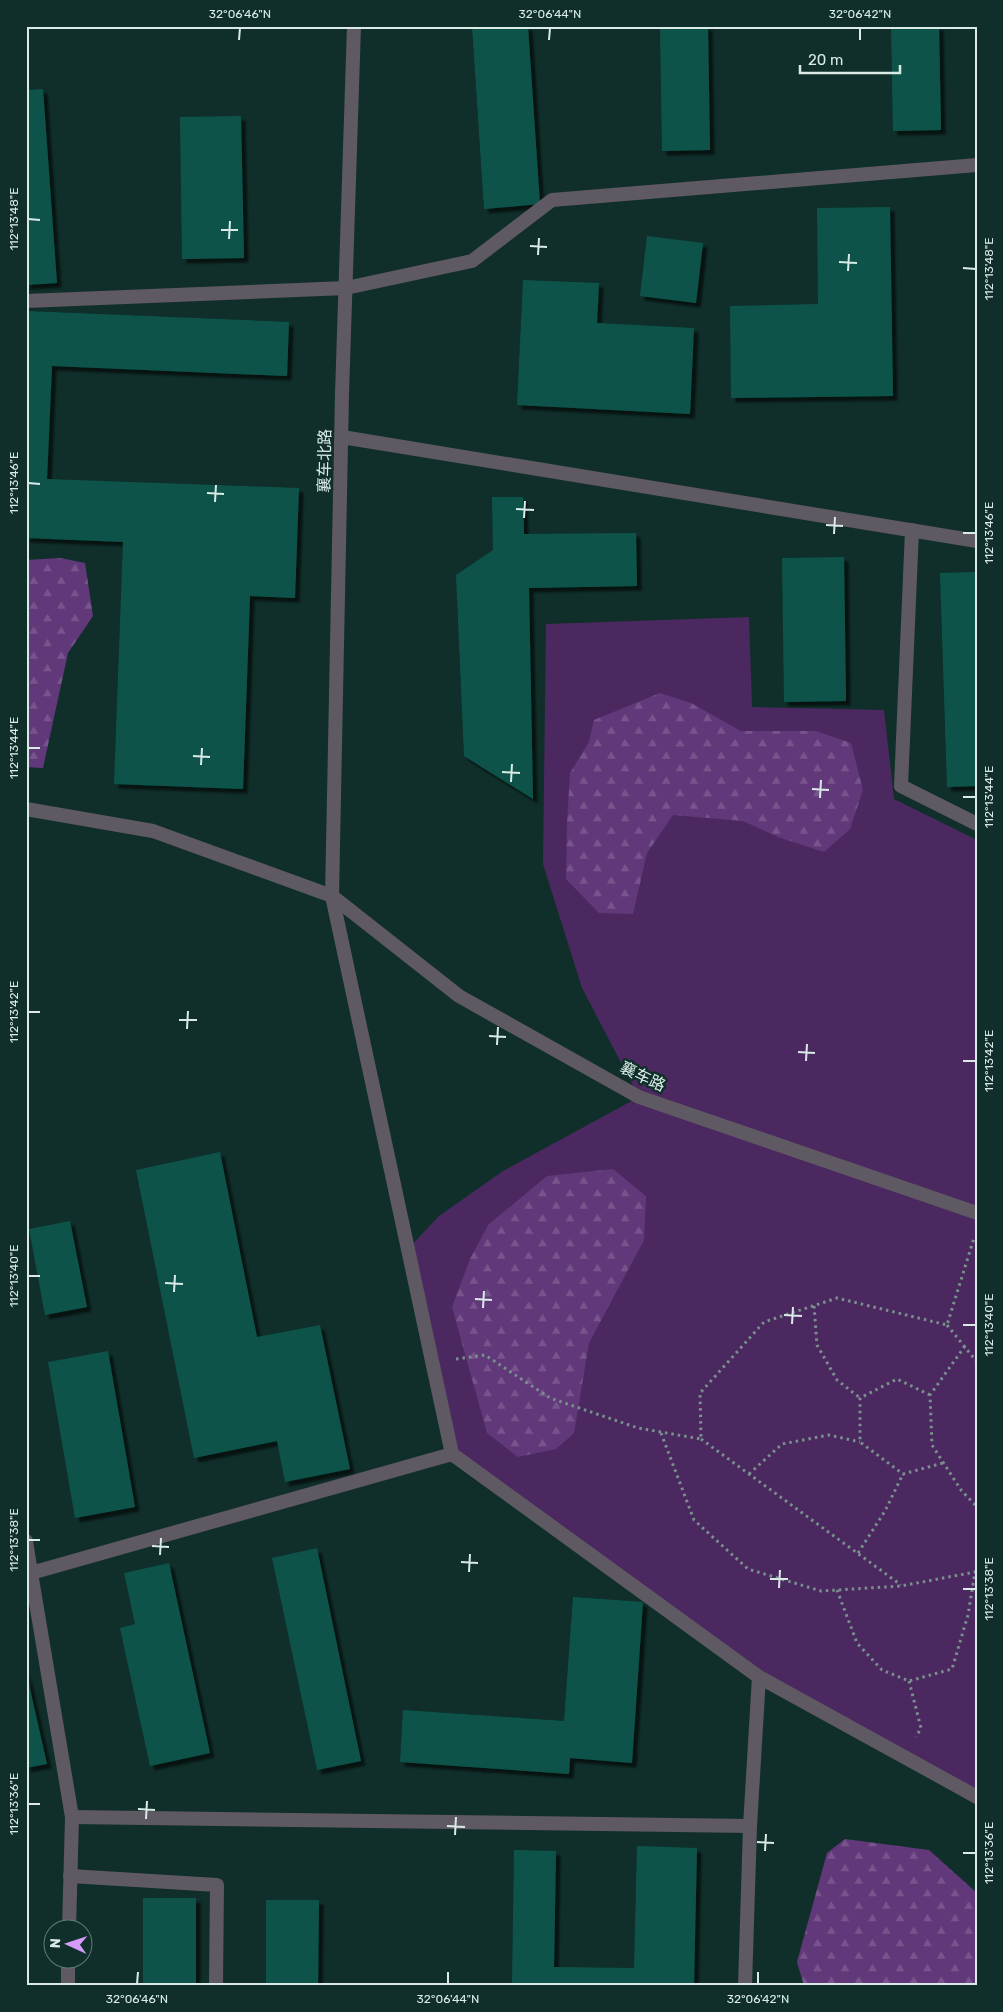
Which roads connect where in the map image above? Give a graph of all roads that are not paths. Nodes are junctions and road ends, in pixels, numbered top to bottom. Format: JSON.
{"nodes":[{"id":1,"x":354,"y":26,"type":"edge"},
{"id":2,"x":977,"y":165,"type":"edge"},
{"id":3,"x":346,"y":288,"type":"junction"},
{"id":4,"x":26,"y":301,"type":"edge"},
{"id":5,"x":342,"y":437,"type":"junction"},
{"id":6,"x":912,"y":530,"type":"junction"},
{"id":7,"x":977,"y":541,"type":"edge"},
{"id":8,"x":26,"y":809,"type":"edge"},
{"id":9,"x":977,"y":824,"type":"edge"},
{"id":10,"x":332,"y":896,"type":"junction"},
{"id":11,"x":977,"y":1213,"type":"edge"},
{"id":12,"x":452,"y":1454,"type":"junction"},
{"id":13,"x":26,"y":1541,"type":"edge"},
{"id":14,"x":31,"y":1573,"type":"junction"},
{"id":15,"x":759,"y":1677,"type":"junction"},
{"id":16,"x":977,"y":1797,"type":"edge"},
{"id":17,"x":72,"y":1817,"type":"junction"},
{"id":18,"x":750,"y":1826,"type":"junction"},
{"id":19,"x":70,"y":1876,"type":"junction"},
{"id":20,"x":69,"y":1920,"type":"edge"},
{"id":21,"x":68,"y":1970,"type":"edge"},
{"id":22,"x":68,"y":1986,"type":"edge"},
{"id":23,"x":216,"y":1986,"type":"edge"},
{"id":24,"x":745,"y":1986,"type":"edge"}],
"edges":[{"from":1,"to":3,"type":"street","name":"襄车北路"},
{"from":2,"to":3,"type":"street"},
{"from":3,"to":4,"type":"street"},
{"from":3,"to":5,"type":"street","name":"襄车北路"},
{"from":5,"to":6,"type":"street"},
{"from":5,"to":10,"type":"street","name":"襄车北路"},
{"from":6,"to":7,"type":"street"},
{"from":6,"to":9,"type":"street"},
{"from":8,"to":10,"type":"street","name":"襄车路"},
{"from":10,"to":11,"type":"street","name":"襄车路"},
{"from":10,"to":12,"type":"street","name":"襄车北路"},
{"from":12,"to":14,"type":"street"},
{"from":12,"to":15,"type":"street"},
{"from":13,"to":14,"type":"street"},
{"from":14,"to":17,"type":"street"},
{"from":15,"to":16,"type":"street"},
{"from":15,"to":18,"type":"street"},
{"from":17,"to":18,"type":"street"},
{"from":17,"to":19,"type":"street"},
{"from":18,"to":24,"type":"street"},
{"from":19,"to":20,"type":"street"},
{"from":19,"to":23,"type":"street"},
{"from":21,"to":22,"type":"street"}]}
